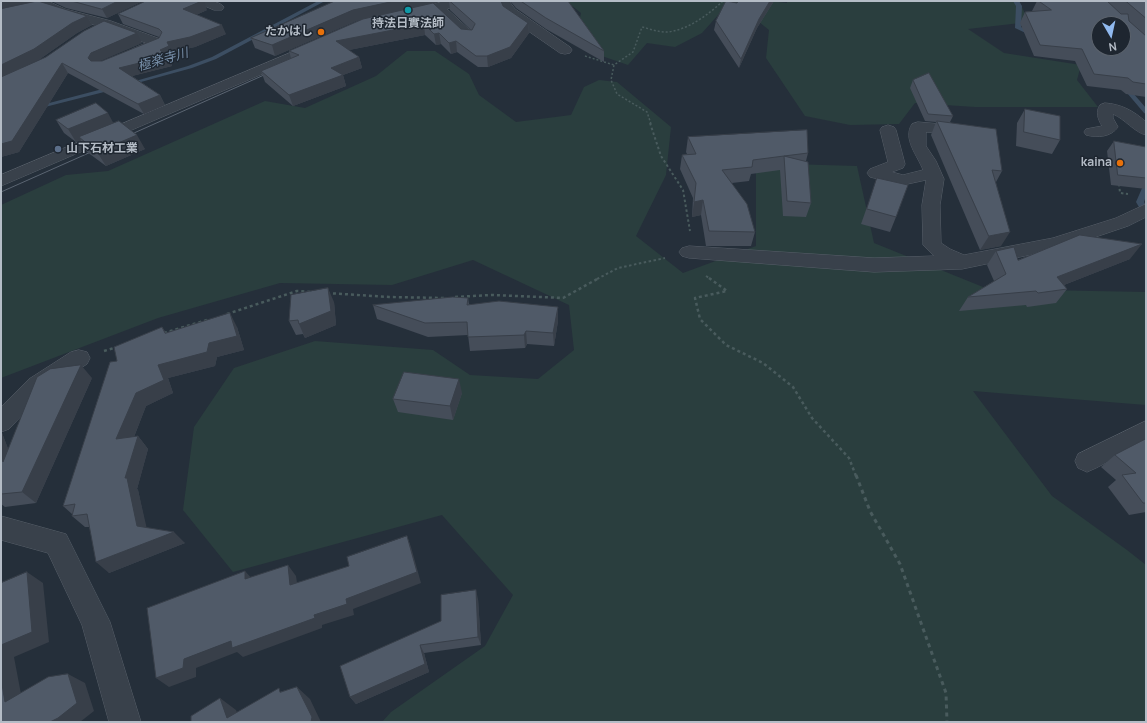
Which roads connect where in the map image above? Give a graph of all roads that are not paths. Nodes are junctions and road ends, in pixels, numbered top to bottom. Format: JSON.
{"nodes":[{"id":1,"x":204,"y":1,"type":"edge"},
{"id":2,"x":457,"y":1,"type":"edge"},
{"id":3,"x":503,"y":1,"type":"edge"},
{"id":4,"x":37,"y":4,"type":"edge"},
{"id":5,"x":218,"y":7,"type":"dead end"},
{"id":6,"x":438,"y":8,"type":"junction"},
{"id":7,"x":126,"y":15,"type":"edge"},
{"id":8,"x":395,"y":18,"type":"edge"},
{"id":9,"x":107,"y":25,"type":"junction"},
{"id":10,"x":89,"y":34,"type":"edge"},
{"id":11,"x":468,"y":36,"type":"edge"},
{"id":12,"x":328,"y":40,"type":"edge"},
{"id":13,"x":566,"y":50,"type":"road end"},
{"id":14,"x":123,"y":58,"type":"edge"},
{"id":15,"x":888,"y":130,"type":"dead end"},
{"id":16,"x":1092,"y":132,"type":"dead end"},
{"id":17,"x":979,"y":133,"type":"edge"},
{"id":18,"x":1143,"y":138,"type":"edge"},
{"id":19,"x":934,"y":173,"type":"junction"},
{"id":20,"x":1,"y":181,"type":"edge"},
{"id":21,"x":1143,"y":211,"type":"edge"},
{"id":22,"x":689,"y":252,"type":"road end"},
{"id":23,"x":962,"y":262,"type":"junction"},
{"id":24,"x":79,"y":358,"type":"road end"},
{"id":25,"x":1,"y":422,"type":"edge"},
{"id":26,"x":1146,"y":431,"type":"edge"},
{"id":27,"x":1088,"y":461,"type":"dead end"},
{"id":28,"x":1,"y":528,"type":"edge"},
{"id":29,"x":125,"y":722,"type":"edge"}],
"edges":[{"from":1,"to":5,"type":"street"},
{"from":2,"to":6,"type":"street"},
{"from":3,"to":13,"type":"street"},
{"from":4,"to":9,"type":"street"},
{"from":6,"to":8,"type":"street"},
{"from":6,"to":11,"type":"street"},
{"from":7,"to":9,"type":"street"},
{"from":9,"to":10,"type":"street"},
{"from":9,"to":14,"type":"street"},
{"from":12,"to":20,"type":"street"},
{"from":15,"to":19,"type":"street"},
{"from":16,"to":18,"type":"street"},
{"from":17,"to":19,"type":"street"},
{"from":19,"to":23,"type":"street"},
{"from":21,"to":23,"type":"street"},
{"from":22,"to":23,"type":"street"},
{"from":24,"to":25,"type":"street"},
{"from":26,"to":27,"type":"street"},
{"from":28,"to":29,"type":"street"}]}
